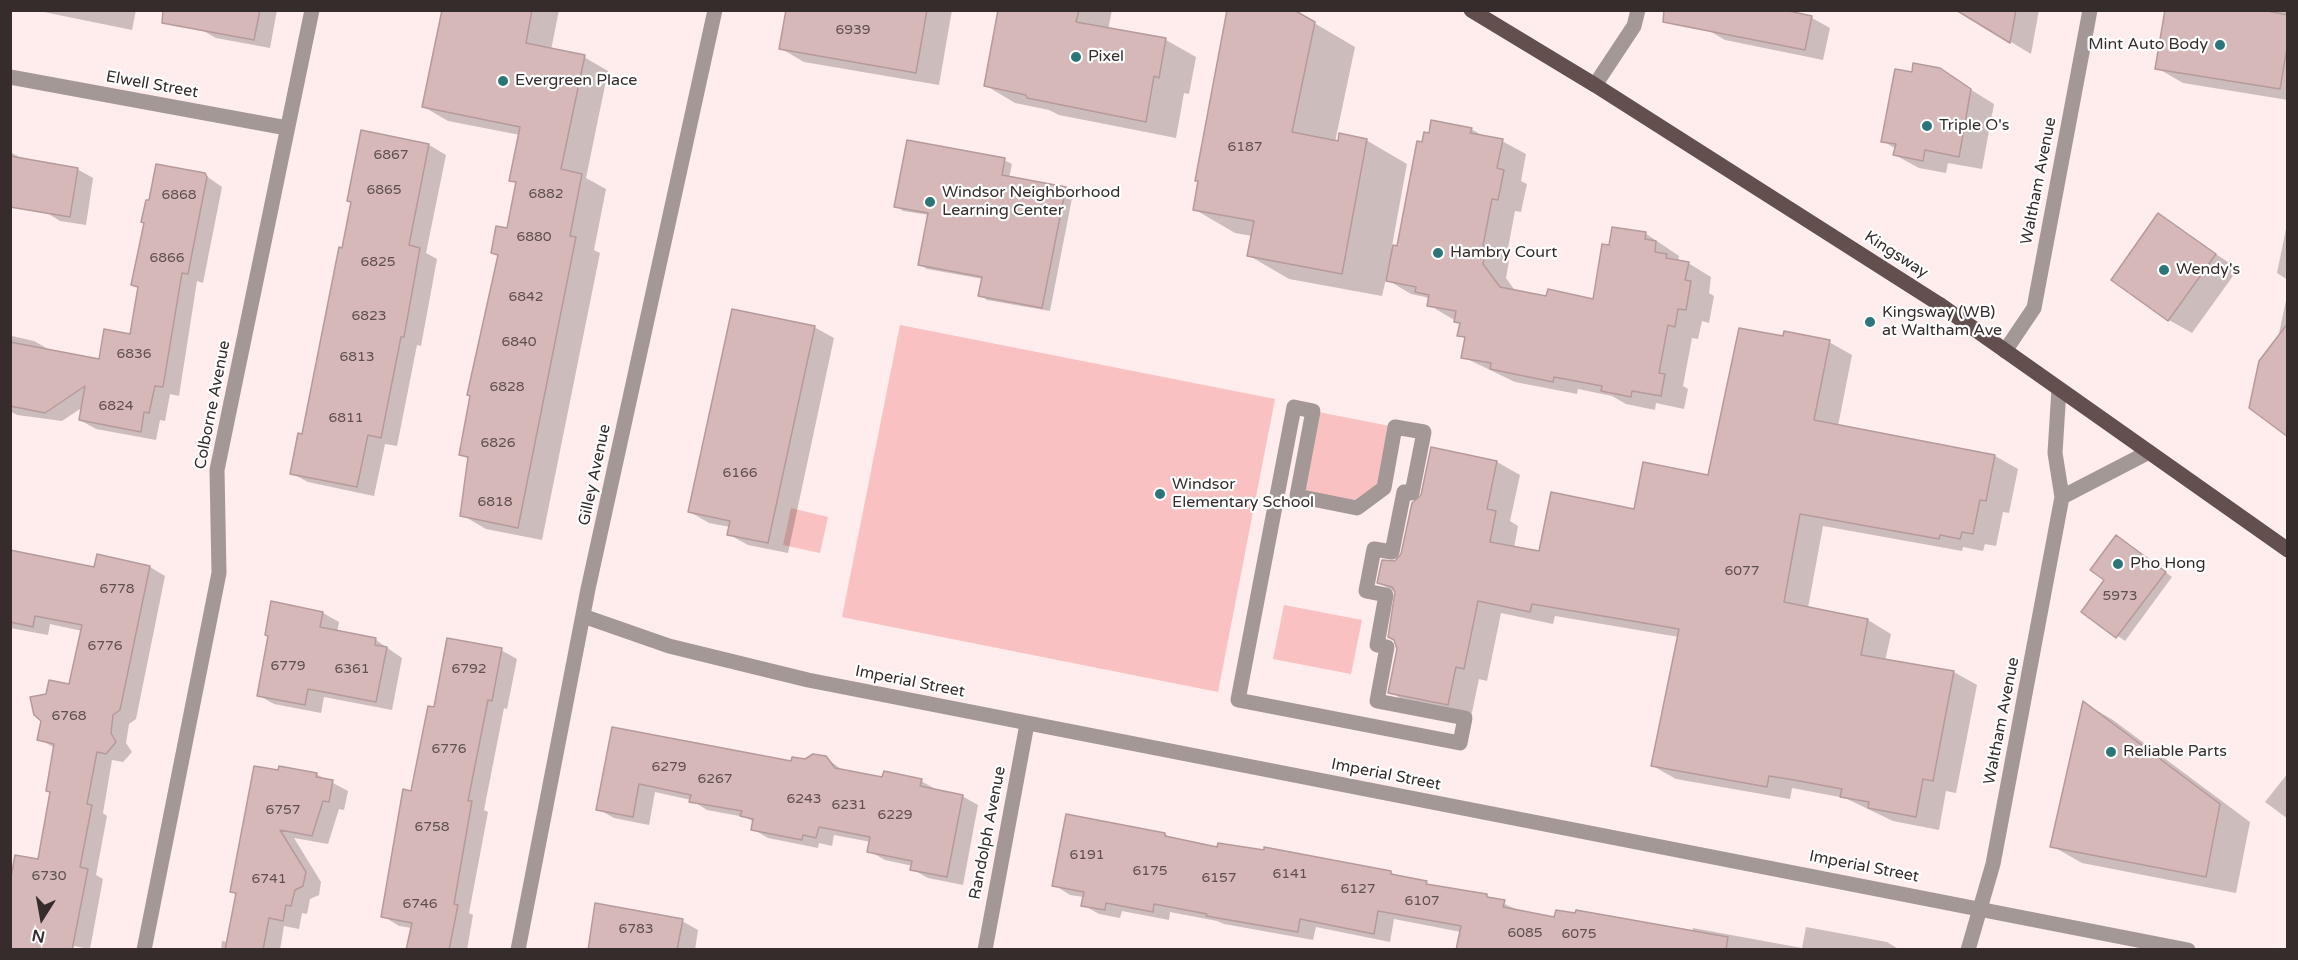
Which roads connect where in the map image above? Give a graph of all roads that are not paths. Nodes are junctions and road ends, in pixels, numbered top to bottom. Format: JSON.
{"nodes":[{"id":1,"x":312,"y":10,"type":"edge"},
{"id":2,"x":714,"y":10,"type":"edge"},
{"id":3,"x":1471,"y":10,"type":"edge"},
{"id":4,"x":1638,"y":10,"type":"edge"},
{"id":5,"x":2090,"y":10,"type":"edge"},
{"id":6,"x":10,"y":77,"type":"edge"},
{"id":7,"x":1594,"y":85,"type":"junction"},
{"id":8,"x":287,"y":128,"type":"junction"},
{"id":9,"x":2005,"y":351,"type":"junction"},
{"id":10,"x":2060,"y":389,"type":"junction"},
{"id":11,"x":2149,"y":452,"type":"junction"},
{"id":12,"x":2062,"y":497,"type":"junction"},
{"id":13,"x":2288,"y":550,"type":"edge"},
{"id":14,"x":583,"y":616,"type":"junction"},
{"id":15,"x":1238,"y":700,"type":"joint"},
{"id":16,"x":1027,"y":724,"type":"junction"},
{"id":17,"x":1980,"y":908,"type":"junction"},
{"id":18,"x":144,"y":950,"type":"edge"},
{"id":19,"x":518,"y":950,"type":"edge"},
{"id":20,"x":985,"y":950,"type":"edge"},
{"id":21,"x":1968,"y":950,"type":"edge"},
{"id":22,"x":2188,"y":950,"type":"edge"}],
"edges":[{"from":1,"to":8,"type":"street","name":"Colborne Avenue"},
{"from":2,"to":14,"type":"street","name":"Gilley Avenue"},
{"from":3,"to":7,"type":"main road","name":"Kingsway"},
{"from":4,"to":7,"type":"street"},
{"from":5,"to":9,"type":"street","name":"Waltham Avenue"},
{"from":6,"to":8,"type":"street","name":"Elwell Street"},
{"from":7,"to":9,"type":"main road","name":"Kingsway"},
{"from":8,"to":18,"type":"street","name":"Colborne Avenue"},
{"from":9,"to":10,"type":"main road","name":"Kingsway"},
{"from":10,"to":11,"type":"main road","name":"Kingsway"},
{"from":10,"to":12,"type":"street","name":"Waltham Avenue"},
{"from":11,"to":12,"type":"street"},
{"from":11,"to":13,"type":"main road","name":"Kingsway"},
{"from":12,"to":17,"type":"street","name":"Waltham Avenue"},
{"from":14,"to":16,"type":"street","name":"Imperial Street"},
{"from":14,"to":19,"type":"street","name":"Gilley Avenue"},
{"from":15,"to":15,"type":"street"},
{"from":16,"to":17,"type":"street","name":"Imperial Street"},
{"from":16,"to":20,"type":"street","name":"Randolph Avenue"},
{"from":17,"to":21,"type":"street","name":"Waltham Avenue"},
{"from":17,"to":22,"type":"street","name":"Imperial Street"}]}
